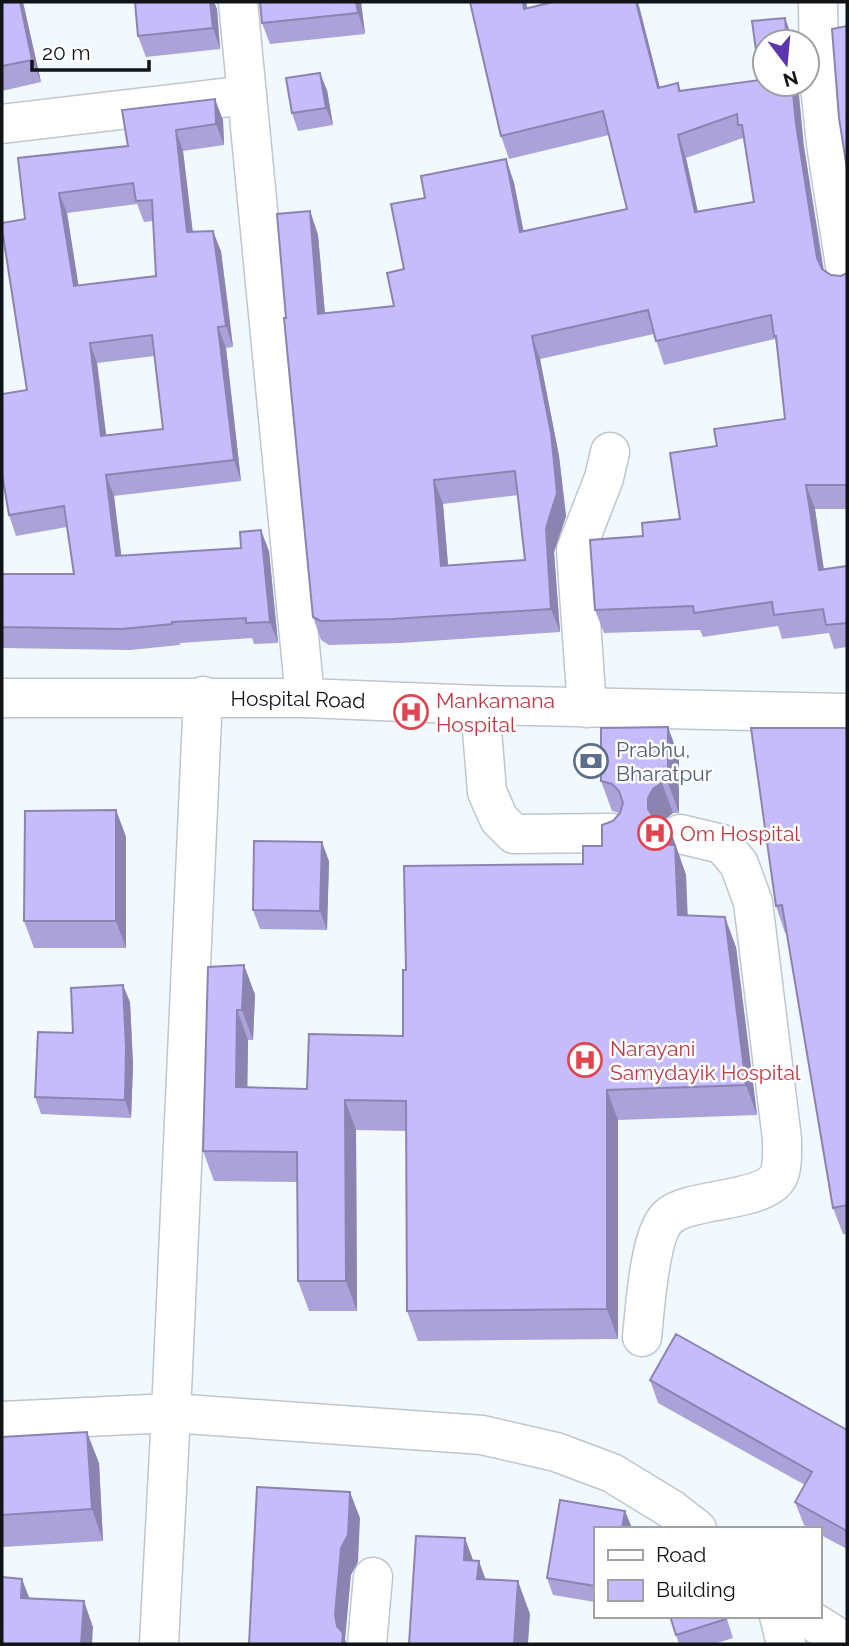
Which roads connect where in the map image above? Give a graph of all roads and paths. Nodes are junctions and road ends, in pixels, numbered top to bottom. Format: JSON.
{"nodes":[{"id":1,"x":238,"y":2,"type":"edge"},
{"id":2,"x":542,"y":2,"type":"edge"},
{"id":3,"x":818,"y":2,"type":"edge"},
{"id":4,"x":544,"y":16,"type":"edge"},
{"id":5,"x":247,"y":95,"type":"junction"},
{"id":6,"x":2,"y":124,"type":"edge"},
{"id":7,"x":847,"y":278,"type":"edge"},
{"id":8,"x":610,"y":452,"type":"dead end"},
{"id":9,"x":204,"y":696,"type":"junction"},
{"id":10,"x":2,"y":698,"type":"edge"},
{"id":11,"x":305,"y":698,"type":"junction"},
{"id":12,"x":480,"y":705,"type":"junction"},
{"id":13,"x":587,"y":708,"type":"junction"},
{"id":14,"x":847,"y":713,"type":"edge"},
{"id":15,"x":612,"y":833,"type":"edge"},
{"id":16,"x":680,"y":834,"type":"dead end"},
{"id":17,"x":642,"y":1337,"type":"dead end"},
{"id":18,"x":171,"y":1413,"type":"junction"},
{"id":19,"x":2,"y":1421,"type":"edge"},
{"id":20,"x":694,"y":1527,"type":"edge"},
{"id":21,"x":373,"y":1577,"type":"dead end"},
{"id":22,"x":780,"y":1618,"type":"edge"},
{"id":23,"x":807,"y":1618,"type":"edge"},
{"id":24,"x":847,"y":1643,"type":"edge"},
{"id":25,"x":159,"y":1644,"type":"edge"},
{"id":26,"x":368,"y":1644,"type":"edge"},
{"id":27,"x":786,"y":1644,"type":"edge"}],
"edges":[{"from":1,"to":5,"type":"street"},
{"from":2,"to":4,"type":"path"},
{"from":3,"to":7,"type":"street"},
{"from":5,"to":6,"type":"street"},
{"from":5,"to":11,"type":"street"},
{"from":8,"to":13,"type":"street"},
{"from":9,"to":10,"type":"street","name":"Hospital Road"},
{"from":9,"to":11,"type":"street","name":"Hospital Road"},
{"from":9,"to":18,"type":"street"},
{"from":11,"to":12,"type":"street","name":"Hospital Road"},
{"from":12,"to":13,"type":"street","name":"Hospital Road"},
{"from":12,"to":15,"type":"street"},
{"from":13,"to":14,"type":"street","name":"Hospital Road"},
{"from":16,"to":17,"type":"street"},
{"from":18,"to":19,"type":"street"},
{"from":18,"to":20,"type":"street"},
{"from":18,"to":25,"type":"street"},
{"from":21,"to":26,"type":"street"},
{"from":22,"to":27,"type":"street"},
{"from":23,"to":24,"type":"street"}]}
